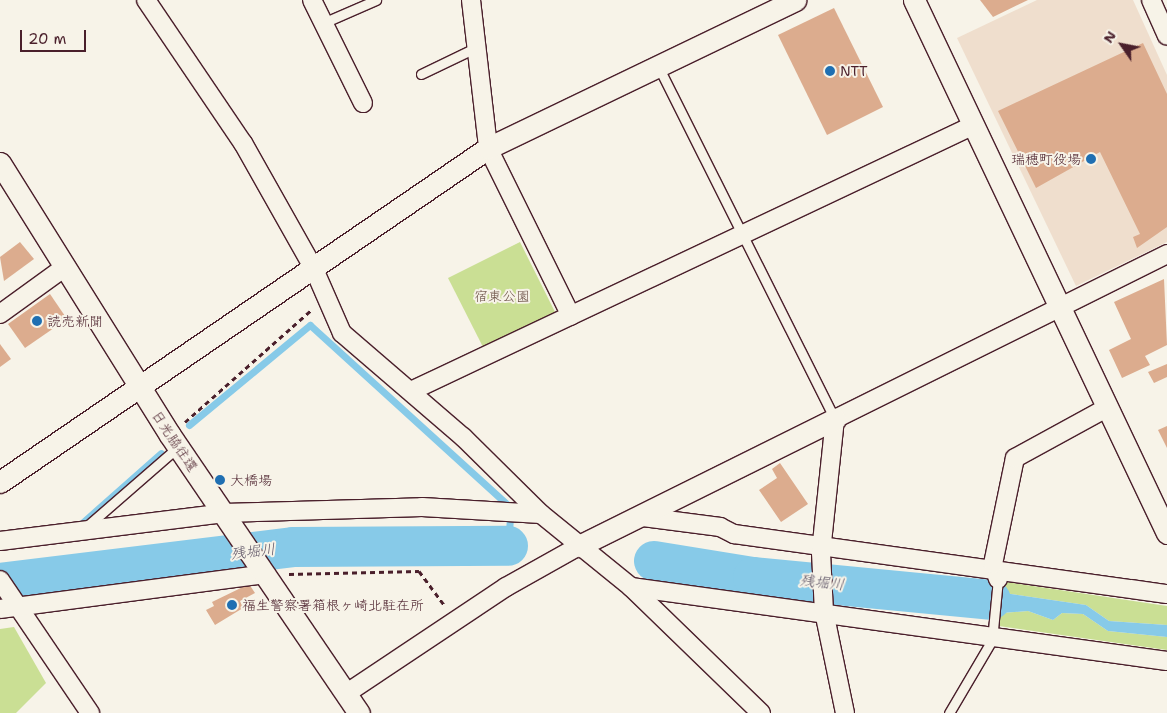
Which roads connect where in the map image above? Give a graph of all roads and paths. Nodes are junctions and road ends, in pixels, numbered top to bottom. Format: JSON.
{"nodes":[{"id":1,"x":146,"y":0,"type":"edge"},
{"id":2,"x":312,"y":0,"type":"edge"},
{"id":3,"x":376,"y":0,"type":"edge"},
{"id":4,"x":471,"y":0,"type":"edge"},
{"id":5,"x":794,"y":0,"type":"edge"},
{"id":6,"x":914,"y":0,"type":"edge"},
{"id":7,"x":1151,"y":0,"type":"edge"},
{"id":8,"x":323,"y":23,"type":"junction"},
{"id":9,"x":1166,"y":32,"type":"edge"},
{"id":10,"x":476,"y":48,"type":"junction"},
{"id":11,"x":658,"y":66,"type":"junction"},
{"id":12,"x":421,"y":74,"type":"dead end"},
{"id":13,"x":363,"y":104,"type":"dead end"},
{"id":14,"x":972,"y":126,"type":"junction"},
{"id":15,"x":488,"y":148,"type":"junction"},
{"id":16,"x":0,"y":163,"type":"edge"},
{"id":17,"x":742,"y":234,"type":"junction"},
{"id":18,"x":1167,"y":254,"type":"edge"},
{"id":19,"x":65,"y":267,"type":"junction"},
{"id":20,"x":314,"y":269,"type":"junction"},
{"id":21,"x":327,"y":296,"type":"junction"},
{"id":22,"x":1057,"y":307,"type":"junction"},
{"id":23,"x":0,"y":314,"type":"edge"},
{"id":24,"x":571,"y":316,"type":"junction"},
{"id":25,"x":141,"y":387,"type":"junction"},
{"id":26,"x":411,"y":391,"type":"junction"},
{"id":27,"x":1108,"y":407,"type":"junction"},
{"id":28,"x":835,"y":419,"type":"junction"},
{"id":29,"x":174,"y":440,"type":"junction"},
{"id":30,"x":0,"y":482,"type":"edge"},
{"id":31,"x":1162,"y":509,"type":"edge"},
{"id":32,"x":541,"y":514,"type":"junction"},
{"id":33,"x":643,"y":517,"type":"junction"},
{"id":34,"x":227,"y":518,"type":"junction"},
{"id":35,"x":82,"y":531,"type":"junction"},
{"id":36,"x":1167,"y":534,"type":"edge"},
{"id":37,"x":0,"y":541,"type":"edge"},
{"id":38,"x":578,"y":546,"type":"junction"},
{"id":39,"x":821,"y":549,"type":"junction"},
{"id":40,"x":263,"y":570,"type":"junction"},
{"id":41,"x":998,"y":574,"type":"junction"},
{"id":42,"x":631,"y":587,"type":"junction"},
{"id":43,"x":1167,"y":594,"type":"edge"},
{"id":44,"x":6,"y":597,"type":"edge"},
{"id":45,"x":455,"y":605,"type":"dead end"},
{"id":46,"x":824,"y":609,"type":"junction"},
{"id":47,"x":992,"y":634,"type":"junction"},
{"id":48,"x":1167,"y":661,"type":"edge"},
{"id":49,"x":347,"y":693,"type":"junction"},
{"id":50,"x":90,"y":713,"type":"edge"},
{"id":51,"x":359,"y":713,"type":"edge"},
{"id":52,"x":760,"y":713,"type":"edge"},
{"id":53,"x":845,"y":713,"type":"edge"},
{"id":54,"x":949,"y":713,"type":"edge"}],
"edges":[{"from":1,"to":20,"type":"street"},
{"from":2,"to":8,"type":"street"},
{"from":3,"to":8,"type":"lane"},
{"from":4,"to":10,"type":"street"},
{"from":5,"to":11,"type":"street"},
{"from":6,"to":14,"type":"street"},
{"from":7,"to":9,"type":"street"},
{"from":8,"to":13,"type":"street"},
{"from":10,"to":12,"type":"lane"},
{"from":10,"to":15,"type":"street"},
{"from":11,"to":15,"type":"street"},
{"from":11,"to":17,"type":"lane"},
{"from":14,"to":17,"type":"street"},
{"from":14,"to":22,"type":"street"},
{"from":15,"to":20,"type":"street"},
{"from":15,"to":24,"type":"street"},
{"from":16,"to":19,"type":"street","name":"日光脇往還"},
{"from":17,"to":24,"type":"street"},
{"from":17,"to":28,"type":"lane"},
{"from":18,"to":22,"type":"street"},
{"from":19,"to":23,"type":"street"},
{"from":19,"to":25,"type":"street","name":"日光脇往還"},
{"from":20,"to":21,"type":"street"},
{"from":20,"to":25,"type":"street"},
{"from":21,"to":26,"type":"street"},
{"from":21,"to":29,"type":"path"},
{"from":22,"to":27,"type":"street"},
{"from":22,"to":28,"type":"street"},
{"from":24,"to":26,"type":"street"},
{"from":25,"to":29,"type":"street","name":"日光脇往還"},
{"from":25,"to":30,"type":"street"},
{"from":26,"to":32,"type":"street"},
{"from":27,"to":31,"type":"street"},
{"from":27,"to":41,"type":"street"},
{"from":28,"to":33,"type":"street"},
{"from":28,"to":39,"type":"street"},
{"from":29,"to":34,"type":"street","name":"日光脇往還"},
{"from":29,"to":35,"type":"lane"},
{"from":31,"to":36,"type":"street"},
{"from":32,"to":34,"type":"street"},
{"from":32,"to":38,"type":"street"},
{"from":33,"to":38,"type":"street"},
{"from":33,"to":39,"type":"street"},
{"from":34,"to":35,"type":"street"},
{"from":34,"to":40,"type":"street","name":"日光脇往還"},
{"from":35,"to":37,"type":"street"},
{"from":38,"to":42,"type":"street"},
{"from":38,"to":49,"type":"street"},
{"from":39,"to":41,"type":"street"},
{"from":39,"to":46,"type":"street"},
{"from":40,"to":44,"type":"street"},
{"from":40,"to":45,"type":"path"},
{"from":40,"to":49,"type":"street","name":"日光脇往還"},
{"from":41,"to":43,"type":"street"},
{"from":41,"to":47,"type":"lane"},
{"from":42,"to":46,"type":"street"},
{"from":42,"to":52,"type":"street"},
{"from":44,"to":50,"type":"street"},
{"from":46,"to":47,"type":"street"},
{"from":46,"to":53,"type":"street"},
{"from":47,"to":48,"type":"street"},
{"from":47,"to":54,"type":"lane"},
{"from":49,"to":51,"type":"street","name":"日光脇往還"}]}
